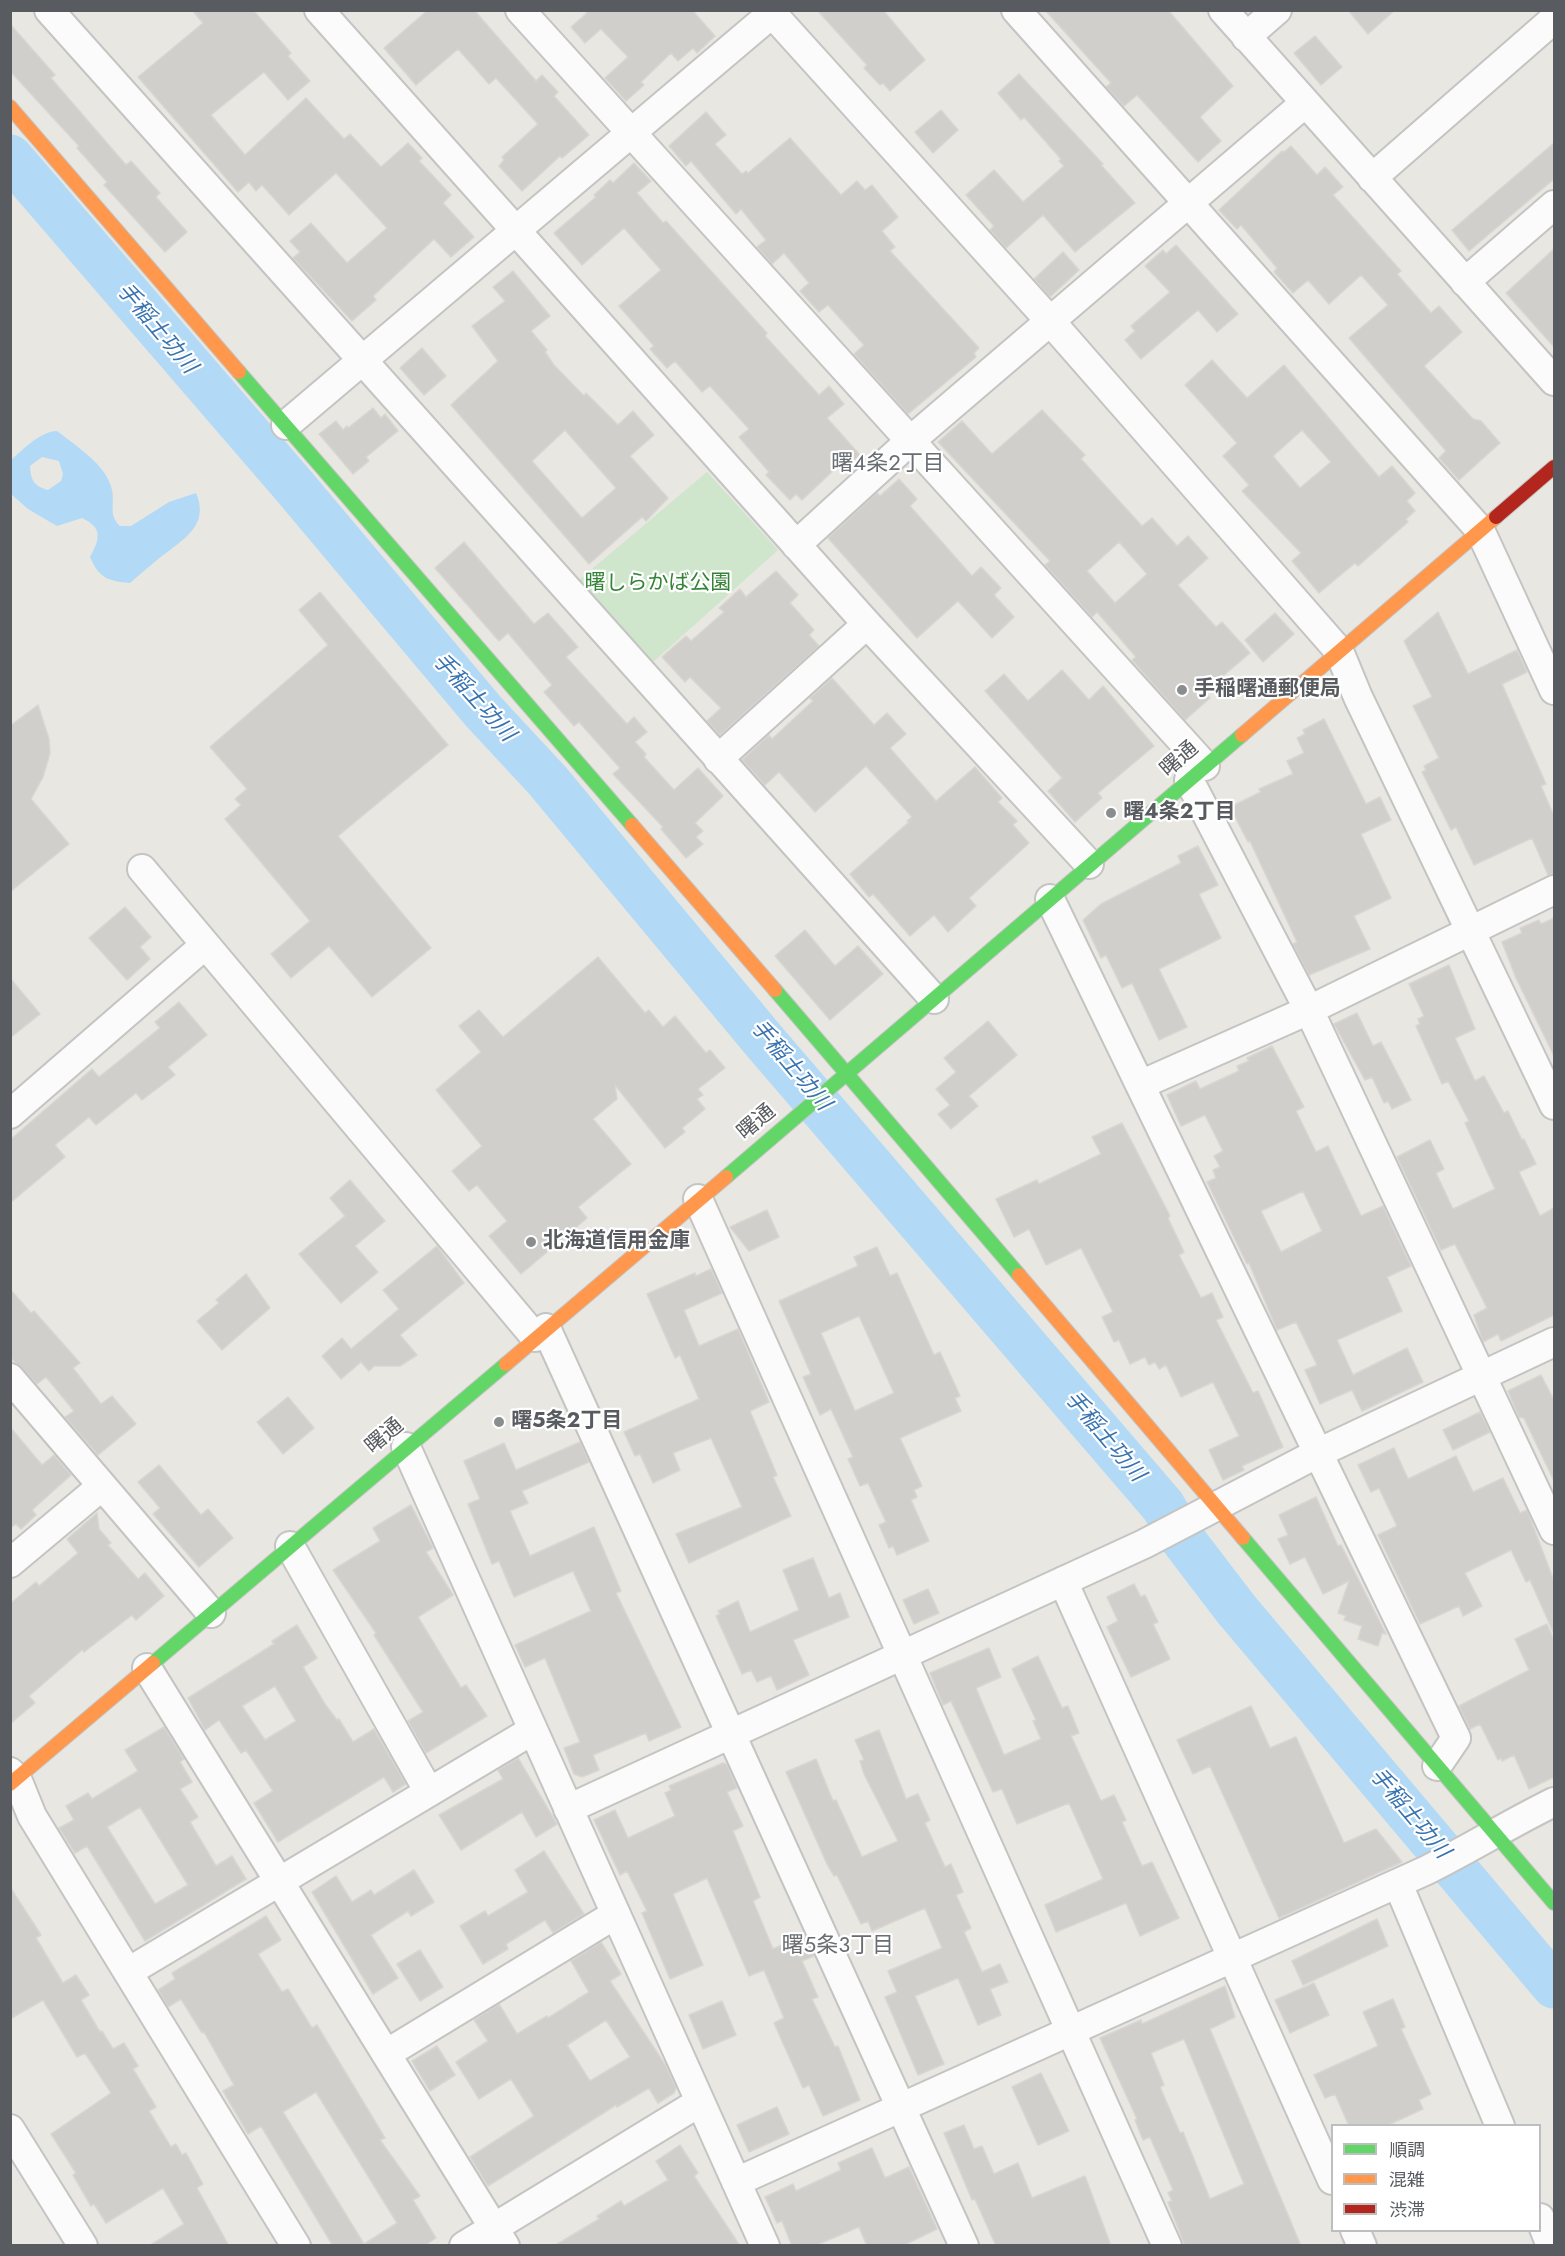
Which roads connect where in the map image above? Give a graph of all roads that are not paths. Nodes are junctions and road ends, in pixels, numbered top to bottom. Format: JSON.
{"nodes":[{"id":1,"x":49,"y":10,"type":"edge"},
{"id":2,"x":319,"y":10,"type":"edge"},
{"id":3,"x":520,"y":10,"type":"edge"},
{"id":4,"x":1016,"y":10,"type":"edge"},
{"id":5,"x":1222,"y":10,"type":"edge"},
{"id":6,"x":1277,"y":10,"type":"edge"},
{"id":7,"x":772,"y":12,"type":"edge"},
{"id":8,"x":1554,"y":19,"type":"edge"},
{"id":9,"x":1246,"y":37,"type":"junction"},
{"id":10,"x":1305,"y":103,"type":"junction"},
{"id":11,"x":10,"y":107,"type":"edge"},
{"id":12,"x":631,"y":135,"type":"junction"},
{"id":13,"x":1372,"y":178,"type":"junction"},
{"id":14,"x":1188,"y":203,"type":"junction"},
{"id":15,"x":1554,"y":205,"type":"edge"},
{"id":16,"x":517,"y":232,"type":"junction"},
{"id":17,"x":1465,"y":282,"type":"junction"},
{"id":18,"x":1051,"y":322,"type":"junction"},
{"id":19,"x":362,"y":360,"type":"junction"},
{"id":20,"x":1554,"y":381,"type":"edge"},
{"id":21,"x":286,"y":425,"type":"junction"},
{"id":22,"x":909,"y":441,"type":"junction"},
{"id":23,"x":1554,"y":467,"type":"edge"},
{"id":24,"x":1480,"y":530,"type":"junction"},
{"id":25,"x":796,"y":545,"type":"junction"},
{"id":26,"x":867,"y":624,"type":"junction"},
{"id":27,"x":1339,"y":651,"type":"junction"},
{"id":28,"x":1554,"y":690,"type":"edge"},
{"id":29,"x":718,"y":759,"type":"junction"},
{"id":30,"x":1197,"y":773,"type":"junction"},
{"id":31,"x":1089,"y":864,"type":"junction"},
{"id":32,"x":142,"y":869,"type":"dead end"},
{"id":33,"x":1554,"y":890,"type":"edge"},
{"id":34,"x":1050,"y":899,"type":"junction"},
{"id":35,"x":1471,"y":931,"type":"junction"},
{"id":36,"x":205,"y":945,"type":"junction"},
{"id":37,"x":934,"y":999,"type":"junction"},
{"id":38,"x":1309,"y":1010,"type":"junction"},
{"id":39,"x":848,"y":1074,"type":"junction"},
{"id":40,"x":1140,"y":1085,"type":"junction"},
{"id":41,"x":1554,"y":1106,"type":"edge"},
{"id":42,"x":10,"y":1114,"type":"edge"},
{"id":43,"x":698,"y":1200,"type":"junction"},
{"id":44,"x":541,"y":1332,"type":"junction"},
{"id":45,"x":1554,"y":1342,"type":"edge"},
{"id":46,"x":1480,"y":1376,"type":"junction"},
{"id":47,"x":11,"y":1380,"type":"edge"},
{"id":48,"x":406,"y":1447,"type":"junction"},
{"id":49,"x":1318,"y":1453,"type":"junction"},
{"id":50,"x":102,"y":1486,"type":"junction"},
{"id":51,"x":1207,"y":1513,"type":"junction"},
{"id":52,"x":1554,"y":1530,"type":"edge"},
{"id":53,"x":290,"y":1546,"type":"junction"},
{"id":54,"x":10,"y":1563,"type":"edge"},
{"id":55,"x":1063,"y":1581,"type":"junction"},
{"id":56,"x":211,"y":1613,"type":"junction"},
{"id":57,"x":902,"y":1655,"type":"junction"},
{"id":58,"x":147,"y":1668,"type":"junction"},
{"id":59,"x":533,"y":1730,"type":"junction"},
{"id":60,"x":731,"y":1733,"type":"junction"},
{"id":61,"x":1437,"y":1766,"type":"junction"},
{"id":62,"x":13,"y":1778,"type":"edge"},
{"id":63,"x":429,"y":1792,"type":"junction"},
{"id":64,"x":1554,"y":1802,"type":"edge"},
{"id":65,"x":568,"y":1809,"type":"junction"},
{"id":66,"x":1486,"y":1838,"type":"junction"},
{"id":67,"x":279,"y":1882,"type":"junction"},
{"id":68,"x":1398,"y":1884,"type":"junction"},
{"id":69,"x":1554,"y":1903,"type":"edge"},
{"id":70,"x":616,"y":1914,"type":"junction"},
{"id":71,"x":1234,"y":1957,"type":"junction"},
{"id":72,"x":128,"y":1972,"type":"junction"},
{"id":73,"x":1070,"y":2030,"type":"junction"},
{"id":74,"x":386,"y":2054,"type":"junction"},
{"id":75,"x":700,"y":2102,"type":"junction"},
{"id":76,"x":901,"y":2107,"type":"junction"},
{"id":77,"x":1499,"y":2124,"type":"edge"},
{"id":78,"x":10,"y":2129,"type":"edge"},
{"id":79,"x":1331,"y":2178,"type":"edge"},
{"id":80,"x":736,"y":2182,"type":"junction"},
{"id":81,"x":1541,"y":2223,"type":"edge"},
{"id":82,"x":1356,"y":2232,"type":"edge"},
{"id":83,"x":499,"y":2236,"type":"edge"},
{"id":84,"x":82,"y":2246,"type":"edge"},
{"id":85,"x":296,"y":2246,"type":"edge"},
{"id":86,"x":464,"y":2246,"type":"edge"},
{"id":87,"x":765,"y":2246,"type":"edge"},
{"id":88,"x":964,"y":2246,"type":"edge"},
{"id":89,"x":1167,"y":2246,"type":"edge"},
{"id":90,"x":1362,"y":2246,"type":"edge"},
{"id":91,"x":1551,"y":2246,"type":"edge"}],
"edges":[{"from":1,"to":19,"type":"street"},
{"from":2,"to":16,"type":"street"},
{"from":3,"to":12,"type":"street"},
{"from":4,"to":14,"type":"street"},
{"from":5,"to":9,"type":"street"},
{"from":6,"to":9,"type":"street"},
{"from":7,"to":12,"type":"street"},
{"from":7,"to":18,"type":"street"},
{"from":8,"to":13,"type":"street"},
{"from":9,"to":10,"type":"street"},
{"from":10,"to":13,"type":"street"},
{"from":10,"to":14,"type":"street"},
{"from":11,"to":21,"type":"street"},
{"from":12,"to":16,"type":"street"},
{"from":12,"to":22,"type":"street"},
{"from":13,"to":17,"type":"street"},
{"from":14,"to":18,"type":"street"},
{"from":14,"to":24,"type":"street"},
{"from":15,"to":17,"type":"street"},
{"from":16,"to":19,"type":"street"},
{"from":16,"to":25,"type":"street"},
{"from":17,"to":20,"type":"street"},
{"from":18,"to":22,"type":"street"},
{"from":18,"to":27,"type":"street"},
{"from":19,"to":21,"type":"street"},
{"from":19,"to":29,"type":"street"},
{"from":21,"to":39,"type":"street"},
{"from":22,"to":25,"type":"street"},
{"from":22,"to":30,"type":"street"},
{"from":23,"to":24,"type":"street","name":"曙通"},
{"from":24,"to":27,"type":"street","name":"曙通"},
{"from":24,"to":28,"type":"street"},
{"from":25,"to":26,"type":"street"},
{"from":26,"to":29,"type":"street"},
{"from":26,"to":31,"type":"street"},
{"from":27,"to":30,"type":"street","name":"曙通"},
{"from":27,"to":35,"type":"street"},
{"from":29,"to":37,"type":"street"},
{"from":30,"to":31,"type":"street","name":"曙通"},
{"from":30,"to":38,"type":"street"},
{"from":31,"to":34,"type":"street","name":"曙通"},
{"from":32,"to":36,"type":"street"},
{"from":33,"to":35,"type":"street"},
{"from":34,"to":37,"type":"street","name":"曙通"},
{"from":34,"to":40,"type":"street"},
{"from":35,"to":38,"type":"street"},
{"from":35,"to":41,"type":"street"},
{"from":36,"to":42,"type":"street"},
{"from":36,"to":44,"type":"street"},
{"from":37,"to":39,"type":"street","name":"曙通"},
{"from":38,"to":40,"type":"street"},
{"from":38,"to":46,"type":"street"},
{"from":39,"to":43,"type":"street","name":"曙通"},
{"from":39,"to":51,"type":"street"},
{"from":40,"to":49,"type":"street"},
{"from":43,"to":44,"type":"street","name":"曙通"},
{"from":43,"to":57,"type":"street"},
{"from":44,"to":48,"type":"street","name":"曙通"},
{"from":44,"to":60,"type":"street"},
{"from":45,"to":46,"type":"street"},
{"from":46,"to":49,"type":"street"},
{"from":46,"to":52,"type":"street"},
{"from":47,"to":50,"type":"street"},
{"from":48,"to":53,"type":"street","name":"曙通"},
{"from":48,"to":59,"type":"street"},
{"from":49,"to":51,"type":"street"},
{"from":49,"to":61,"type":"street"},
{"from":50,"to":54,"type":"street"},
{"from":50,"to":56,"type":"street"},
{"from":51,"to":55,"type":"street"},
{"from":51,"to":61,"type":"street"},
{"from":53,"to":56,"type":"street","name":"曙通"},
{"from":53,"to":63,"type":"street"},
{"from":55,"to":57,"type":"street"},
{"from":55,"to":71,"type":"street"},
{"from":56,"to":58,"type":"street","name":"曙通"},
{"from":57,"to":60,"type":"street"},
{"from":57,"to":73,"type":"street"},
{"from":58,"to":62,"type":"street","name":"曙通"},
{"from":58,"to":67,"type":"street"},
{"from":59,"to":63,"type":"street"},
{"from":59,"to":65,"type":"street"},
{"from":60,"to":65,"type":"street"},
{"from":60,"to":76,"type":"street"},
{"from":61,"to":66,"type":"street"},
{"from":62,"to":72,"type":"street"},
{"from":63,"to":67,"type":"street"},
{"from":64,"to":66,"type":"street"},
{"from":65,"to":70,"type":"street"},
{"from":66,"to":68,"type":"street"},
{"from":66,"to":69,"type":"street"},
{"from":67,"to":72,"type":"street"},
{"from":67,"to":74,"type":"street"},
{"from":68,"to":71,"type":"street"},
{"from":68,"to":77,"type":"street"},
{"from":70,"to":74,"type":"street"},
{"from":70,"to":75,"type":"street"},
{"from":71,"to":73,"type":"street"},
{"from":71,"to":79,"type":"street"},
{"from":72,"to":85,"type":"street"},
{"from":73,"to":76,"type":"street"},
{"from":73,"to":89,"type":"street"},
{"from":74,"to":83,"type":"street"},
{"from":75,"to":80,"type":"street"},
{"from":75,"to":83,"type":"street"},
{"from":76,"to":80,"type":"street"},
{"from":76,"to":88,"type":"street"},
{"from":78,"to":84,"type":"street"},
{"from":80,"to":87,"type":"street"},
{"from":81,"to":91,"type":"street"},
{"from":82,"to":90,"type":"street"},
{"from":83,"to":86,"type":"street"}]}
